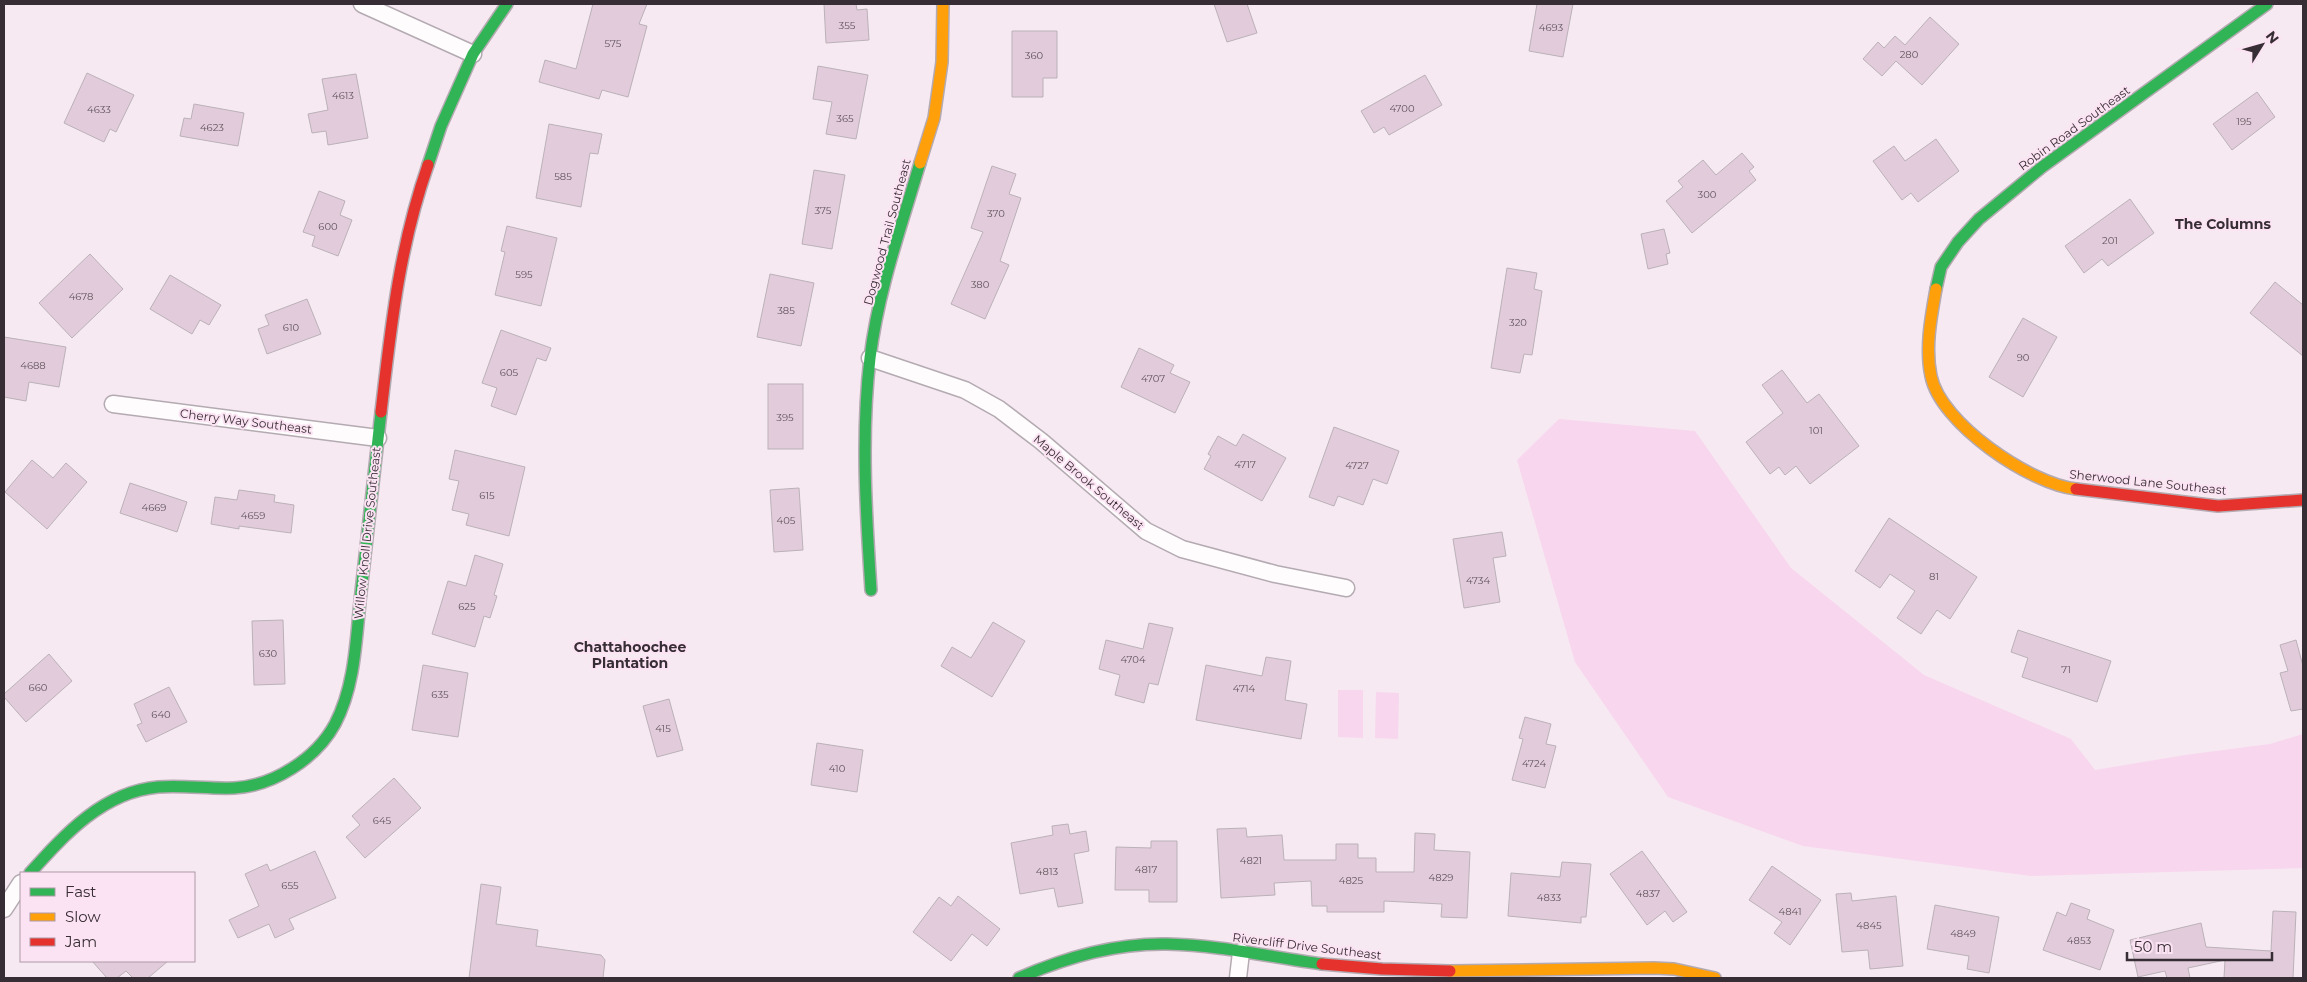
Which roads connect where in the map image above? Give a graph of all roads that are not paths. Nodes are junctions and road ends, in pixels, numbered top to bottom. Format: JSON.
{"nodes":[{"id":1,"x":362,"y":4,"type":"edge"},
{"id":2,"x":507,"y":4,"type":"edge"},
{"id":3,"x":943,"y":4,"type":"edge"},
{"id":4,"x":2267,"y":4,"type":"edge"},
{"id":5,"x":473,"y":54,"type":"junction"},
{"id":6,"x":1933,"y":302,"type":"joint"},
{"id":7,"x":870,"y":358,"type":"junction"},
{"id":8,"x":113,"y":404,"type":"dead end"},
{"id":9,"x":378,"y":438,"type":"junction"},
{"id":10,"x":2303,"y":500,"type":"edge"},
{"id":11,"x":1346,"y":588,"type":"dead end"},
{"id":12,"x":871,"y":590,"type":"dead end"},
{"id":13,"x":31,"y":872,"type":"edge"},
{"id":14,"x":20,"y":885,"type":"edge"},
{"id":15,"x":4,"y":909,"type":"edge"},
{"id":16,"x":1241,"y":952,"type":"junction"},
{"id":17,"x":1019,"y":978,"type":"edge"},
{"id":18,"x":1238,"y":978,"type":"edge"},
{"id":19,"x":1715,"y":978,"type":"edge"}],
"edges":[{"from":1,"to":5,"type":"street"},
{"from":2,"to":5,"type":"street","name":"Willow Knoll Drive Southeast"},
{"from":3,"to":7,"type":"street","name":"Dogwood Trail Southeast"},
{"from":4,"to":6,"type":"street","name":"Robin Road Southeast"},
{"from":5,"to":9,"type":"street","name":"Willow Knoll Drive Southeast"},
{"from":6,"to":10,"type":"street","name":"Sherwood Lane Southeast"},
{"from":7,"to":11,"type":"street","name":"Maple Brook Southeast"},
{"from":7,"to":12,"type":"street","name":"Dogwood Trail Southeast"},
{"from":8,"to":9,"type":"street","name":"Cherry Way Southeast"},
{"from":9,"to":13,"type":"street","name":"Willow Knoll Drive Southeast"},
{"from":14,"to":15,"type":"street"},
{"from":16,"to":17,"type":"street","name":"Rivercliff Drive Southeast"},
{"from":16,"to":18,"type":"street"},
{"from":16,"to":19,"type":"street","name":"Rivercliff Drive Southeast"}]}
